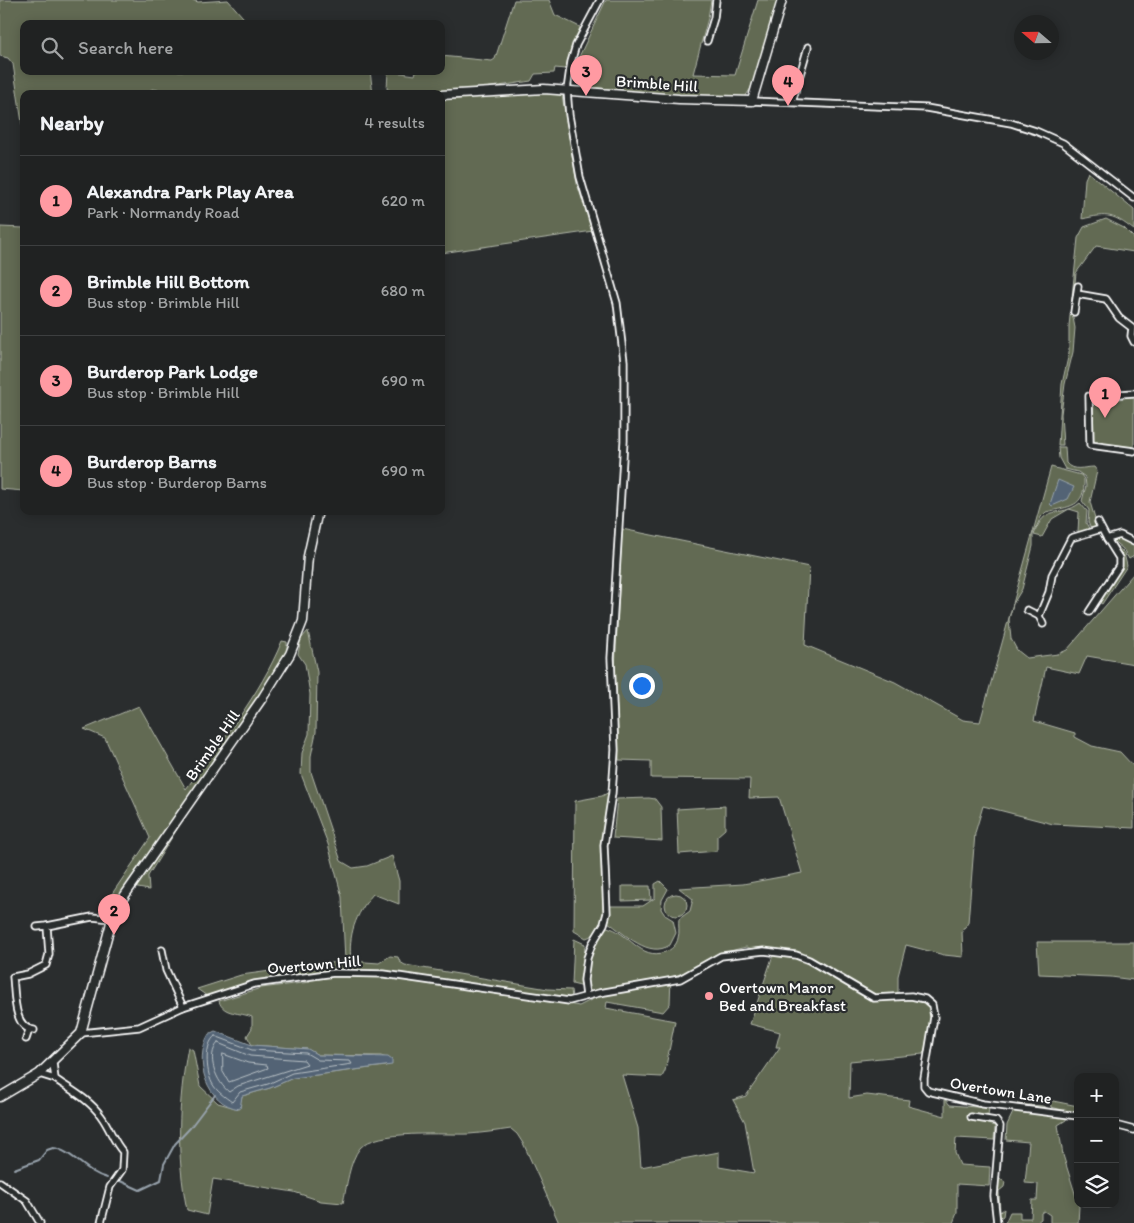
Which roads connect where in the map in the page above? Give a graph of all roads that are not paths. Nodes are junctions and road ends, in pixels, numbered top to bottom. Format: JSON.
{"nodes":[{"id":1,"x":716,"y":0,"type":"edge"},
{"id":2,"x":782,"y":0,"type":"edge"},
{"id":3,"x":598,"y":1,"type":"edge"},
{"id":4,"x":707,"y":41,"type":"dead end"},
{"id":5,"x":808,"y":47,"type":"dead end"},
{"id":6,"x":783,"y":89,"type":"dead end"},
{"id":7,"x":567,"y":90,"type":"junction"},
{"id":8,"x":794,"y":92,"type":"junction"},
{"id":9,"x":445,"y":95,"type":"edge"},
{"id":10,"x":752,"y":101,"type":"junction"},
{"id":11,"x":792,"y":102,"type":"junction"},
{"id":12,"x":1134,"y":198,"type":"edge"},
{"id":13,"x":1078,"y":286,"type":"dead end"},
{"id":14,"x":1077,"y":294,"type":"junction"},
{"id":15,"x":1074,"y":312,"type":"dead end"},
{"id":16,"x":1133,"y":328,"type":"edge"},
{"id":17,"x":1134,"y":342,"type":"edge"},
{"id":18,"x":1134,"y":393,"type":"edge"},
{"id":19,"x":1134,"y":451,"type":"edge"},
{"id":20,"x":317,"y":515,"type":"edge"},
{"id":21,"x":1098,"y":522,"type":"dead end"},
{"id":22,"x":1101,"y":529,"type":"junction"},
{"id":23,"x":1107,"y":539,"type":"junction"},
{"id":24,"x":1134,"y":542,"type":"edge"},
{"id":25,"x":1027,"y":610,"type":"dead end"},
{"id":26,"x":1089,"y":612,"type":"dead end"},
{"id":27,"x":1039,"y":616,"type":"junction"},
{"id":28,"x":1043,"y":624,"type":"dead end"},
{"id":29,"x":112,"y":920,"type":"junction"},
{"id":30,"x":47,"y":926,"type":"junction"},
{"id":31,"x":37,"y":927,"type":"dead end"},
{"id":32,"x":162,"y":950,"type":"dead end"},
{"id":33,"x":13,"y":977,"type":"junction"},
{"id":34,"x":6,"y":978,"type":"dead end"},
{"id":35,"x":586,"y":996,"type":"junction"},
{"id":36,"x":183,"y":1007,"type":"junction"},
{"id":37,"x":81,"y":1033,"type":"junction"},
{"id":38,"x":26,"y":1039,"type":"dead end"},
{"id":39,"x":53,"y":1063,"type":"junction"},
{"id":40,"x":39,"y":1074,"type":"junction"},
{"id":41,"x":55,"y":1080,"type":"junction"},
{"id":42,"x":0,"y":1098,"type":"edge"},
{"id":43,"x":1074,"y":1115,"type":"edge"},
{"id":44,"x":971,"y":1117,"type":"dead end"},
{"id":45,"x":1119,"y":1126,"type":"edge"},
{"id":46,"x":1134,"y":1130,"type":"edge"},
{"id":47,"x":0,"y":1182,"type":"edge"},
{"id":48,"x":40,"y":1223,"type":"edge"},
{"id":49,"x":101,"y":1223,"type":"edge"},
{"id":50,"x":997,"y":1223,"type":"edge"}],
"edges":[{"from":1,"to":4,"type":"street"},
{"from":2,"to":10,"type":"main road"},
{"from":3,"to":7,"type":"street"},
{"from":5,"to":8,"type":"street"},
{"from":6,"to":8,"type":"street"},
{"from":7,"to":9,"type":"main road","name":"Brimble Hill"},
{"from":7,"to":10,"type":"main road","name":"Brimble Hill"},
{"from":7,"to":35,"type":"street"},
{"from":8,"to":11,"type":"street"},
{"from":10,"to":11,"type":"street"},
{"from":11,"to":12,"type":"street"},
{"from":13,"to":14,"type":"street"},
{"from":14,"to":15,"type":"street"},
{"from":14,"to":16,"type":"street"},
{"from":16,"to":17,"type":"street"},
{"from":18,"to":19,"type":"street"},
{"from":20,"to":29,"type":"main road","name":"Brimble Hill"},
{"from":21,"to":22,"type":"street"},
{"from":22,"to":23,"type":"street"},
{"from":22,"to":27,"type":"street"},
{"from":23,"to":24,"type":"street"},
{"from":23,"to":26,"type":"street"},
{"from":25,"to":27,"type":"street"},
{"from":27,"to":28,"type":"street"},
{"from":29,"to":30,"type":"street"},
{"from":29,"to":37,"type":"main road","name":"Brimble Hill"},
{"from":30,"to":31,"type":"street"},
{"from":30,"to":33,"type":"street"},
{"from":32,"to":36,"type":"street"},
{"from":33,"to":34,"type":"street"},
{"from":33,"to":38,"type":"street"},
{"from":35,"to":36,"type":"street","name":"Overtown Hill"},
{"from":35,"to":43,"type":"street","name":"Overtown Lane"},
{"from":36,"to":37,"type":"street","name":"Overtown Hill"},
{"from":37,"to":39,"type":"main road"},
{"from":39,"to":40,"type":"main road"},
{"from":39,"to":41,"type":"street"},
{"from":40,"to":41,"type":"street"},
{"from":40,"to":42,"type":"main road"},
{"from":41,"to":49,"type":"street"},
{"from":44,"to":50,"type":"street"},
{"from":45,"to":46,"type":"street"},
{"from":47,"to":48,"type":"street"}]}
